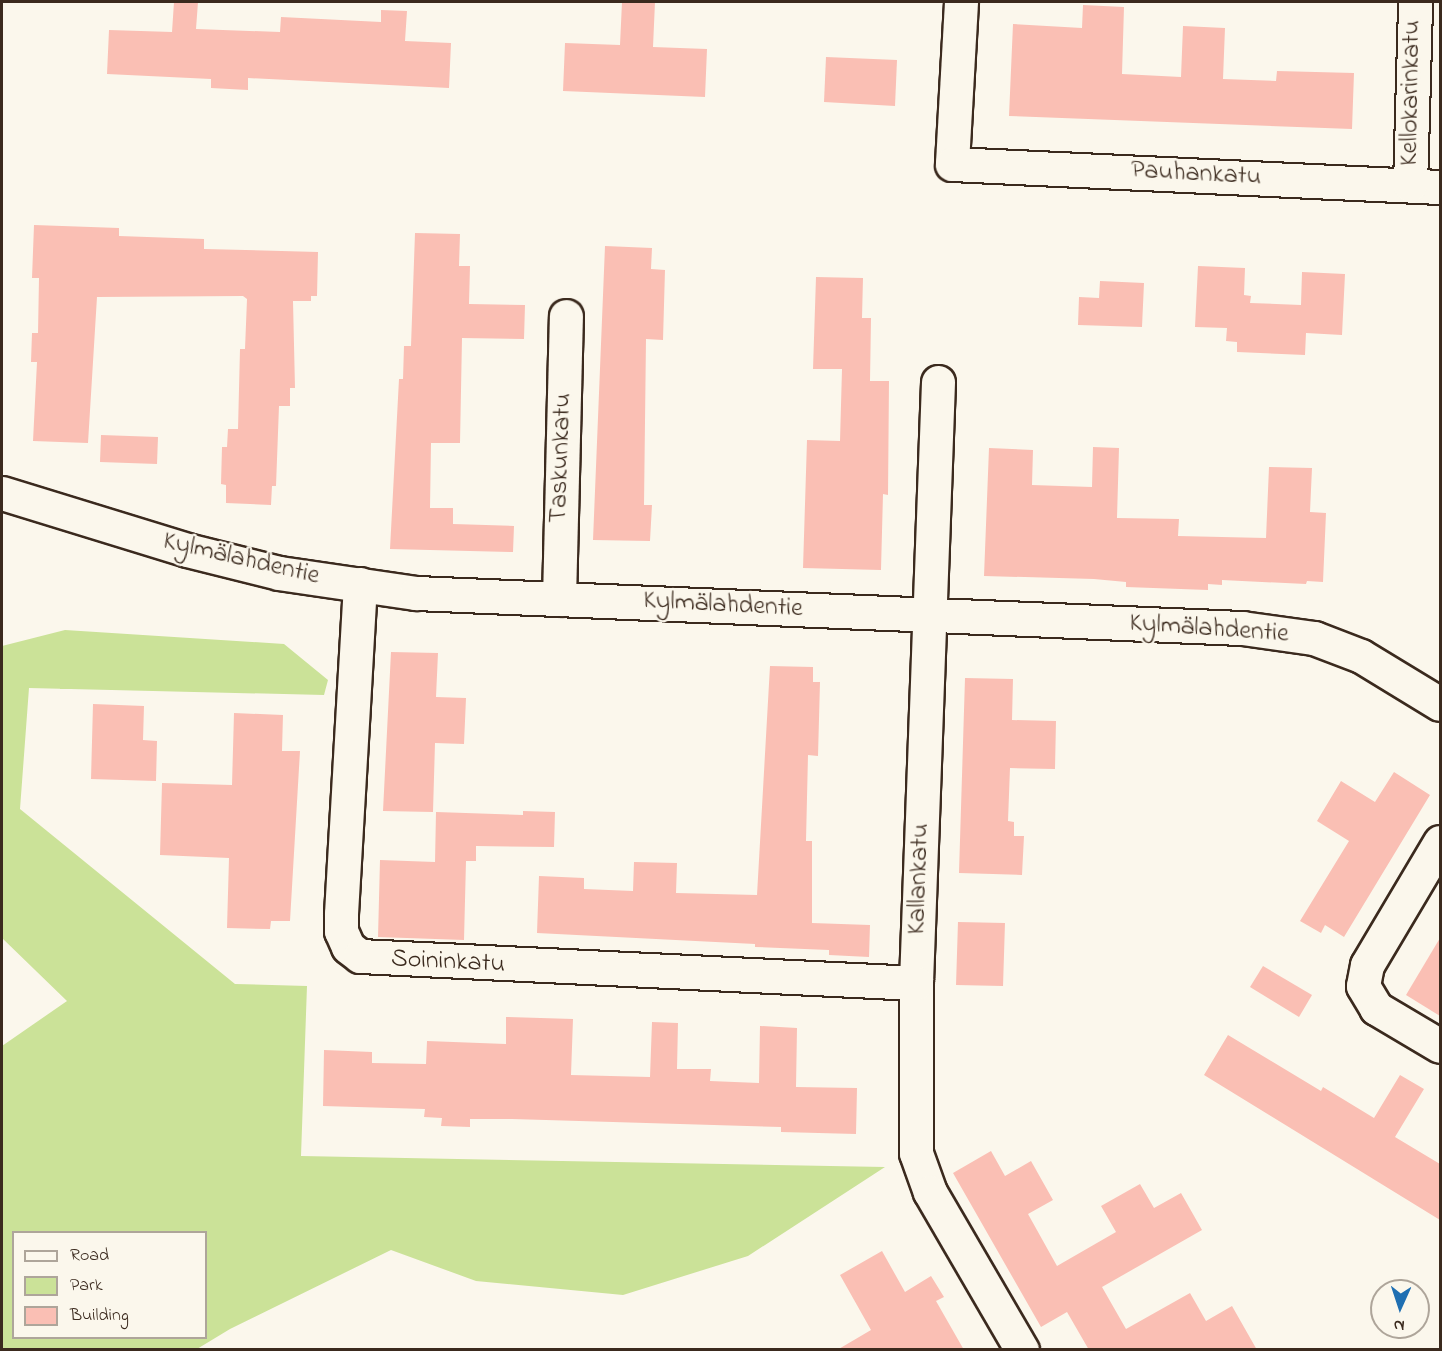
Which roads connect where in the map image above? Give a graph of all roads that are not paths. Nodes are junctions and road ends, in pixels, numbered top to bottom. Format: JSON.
{"nodes":[{"id":1,"x":961,"y":2,"type":"edge"},
{"id":2,"x":1415,"y":2,"type":"edge"},
{"id":3,"x":1425,"y":186,"type":"edge"},
{"id":4,"x":566,"y":316,"type":"dead end"},
{"id":5,"x":938,"y":382,"type":"dead end"},
{"id":6,"x":2,"y":493,"type":"edge"},
{"id":7,"x":360,"y":584,"type":"junction"},
{"id":8,"x":559,"y":599,"type":"junction"},
{"id":9,"x":931,"y":616,"type":"junction"},
{"id":10,"x":1440,"y":704,"type":"edge"},
{"id":11,"x":1440,"y":842,"type":"edge"},
{"id":12,"x":916,"y":983,"type":"junction"},
{"id":13,"x":1440,"y":1046,"type":"edge"},
{"id":14,"x":1022,"y":1350,"type":"edge"}],
"edges":[{"from":1,"to":3,"type":"street","name":"Pauhankatu"},
{"from":2,"to":3,"type":"street","name":"Kellokarinkatu"},
{"from":4,"to":8,"type":"street","name":"Taskunkatu"},
{"from":5,"to":9,"type":"street","name":"Kallankatu"},
{"from":6,"to":7,"type":"street","name":"Kylmälahdentie"},
{"from":7,"to":8,"type":"street","name":"Kylmälahdentie"},
{"from":7,"to":12,"type":"street","name":"Soininkatu"},
{"from":8,"to":9,"type":"street","name":"Kylmälahdentie"},
{"from":9,"to":10,"type":"street","name":"Kylmälahdentie"},
{"from":9,"to":12,"type":"street","name":"Kallankatu"},
{"from":11,"to":13,"type":"street"},
{"from":12,"to":14,"type":"street","name":"Kallankatu"}]}
